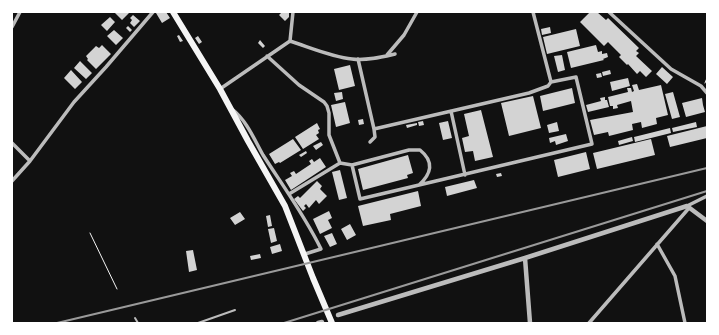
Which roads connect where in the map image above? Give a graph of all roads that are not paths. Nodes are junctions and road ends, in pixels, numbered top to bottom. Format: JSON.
{"nodes":[{"id":1,"x":20,"y":12,"type":"edge"},
{"id":2,"x":153,"y":12,"type":"edge"},
{"id":3,"x":173,"y":12,"type":"edge"},
{"id":4,"x":293,"y":12,"type":"edge"},
{"id":5,"x":417,"y":12,"type":"edge"},
{"id":6,"x":533,"y":12,"type":"edge"},
{"id":7,"x":609,"y":12,"type":"edge"},
{"id":8,"x":12,"y":27,"type":"edge"},
{"id":9,"x":290,"y":41,"type":"junction"},
{"id":10,"x":395,"y":54,"type":"dead end"},
{"id":11,"x":268,"y":56,"type":"junction"},
{"id":12,"x":386,"y":56,"type":"junction"},
{"id":13,"x":358,"y":59,"type":"junction"},
{"id":14,"x":551,"y":82,"type":"junction"},
{"id":15,"x":220,"y":89,"type":"junction"},
{"id":16,"x":707,"y":93,"type":"edge"},
{"id":17,"x":230,"y":108,"type":"junction"},
{"id":18,"x":451,"y":111,"type":"junction"},
{"id":19,"x":374,"y":129,"type":"junction"},
{"id":20,"x":370,"y":142,"type":"dead end"},
{"id":21,"x":12,"y":143,"type":"edge"},
{"id":22,"x":30,"y":161,"type":"junction"},
{"id":23,"x":340,"y":163,"type":"junction"},
{"id":24,"x":352,"y":165,"type":"junction"},
{"id":25,"x":465,"y":175,"type":"junction"},
{"id":26,"x":12,"y":181,"type":"edge"},
{"id":27,"x":418,"y":186,"type":"junction"},
{"id":28,"x":288,"y":194,"type":"junction"},
{"id":29,"x":707,"y":196,"type":"edge"},
{"id":30,"x":688,"y":207,"type":"junction"},
{"id":31,"x":707,"y":221,"type":"edge"},
{"id":32,"x":657,"y":244,"type":"junction"},
{"id":33,"x":305,"y":255,"type":"junction"},
{"id":34,"x":525,"y":258,"type":"junction"},
{"id":35,"x":235,"y":310,"type":"dead end"},
{"id":36,"x":338,"y":315,"type":"dead end"},
{"id":37,"x":135,"y":318,"type":"dead end"},
{"id":38,"x":591,"y":322,"type":"edge"},
{"id":39,"x":138,"y":323,"type":"edge"},
{"id":40,"x":198,"y":323,"type":"edge"},
{"id":41,"x":332,"y":323,"type":"edge"},
{"id":42,"x":530,"y":323,"type":"edge"},
{"id":43,"x":685,"y":323,"type":"edge"}],
"edges":[{"from":1,"to":8,"type":"street"},
{"from":2,"to":22,"type":"street"},
{"from":3,"to":15,"type":"highway"},
{"from":4,"to":9,"type":"street"},
{"from":5,"to":12,"type":"street"},
{"from":6,"to":14,"type":"street"},
{"from":7,"to":16,"type":"street"},
{"from":9,"to":11,"type":"street"},
{"from":9,"to":13,"type":"street"},
{"from":10,"to":12,"type":"street"},
{"from":11,"to":15,"type":"street"},
{"from":11,"to":23,"type":"street"},
{"from":12,"to":13,"type":"street"},
{"from":13,"to":19,"type":"street"},
{"from":14,"to":18,"type":"street"},
{"from":14,"to":25,"type":"street"},
{"from":15,"to":17,"type":"highway"},
{"from":17,"to":28,"type":"street"},
{"from":17,"to":33,"type":"highway"},
{"from":18,"to":19,"type":"street"},
{"from":18,"to":25,"type":"street"},
{"from":19,"to":20,"type":"street"},
{"from":21,"to":22,"type":"street"},
{"from":22,"to":26,"type":"street"},
{"from":23,"to":24,"type":"street"},
{"from":23,"to":28,"type":"street"},
{"from":24,"to":27,"type":"street"},
{"from":24,"to":27,"type":"street"},
{"from":25,"to":27,"type":"street"},
{"from":28,"to":33,"type":"street"},
{"from":29,"to":30,"type":"street"},
{"from":30,"to":31,"type":"street"},
{"from":30,"to":32,"type":"street"},
{"from":30,"to":34,"type":"street"},
{"from":32,"to":38,"type":"street"},
{"from":32,"to":43,"type":"street"},
{"from":33,"to":41,"type":"highway"},
{"from":34,"to":36,"type":"street"},
{"from":34,"to":42,"type":"street"},
{"from":35,"to":40,"type":"lane"},
{"from":37,"to":39,"type":"lane"}]}
